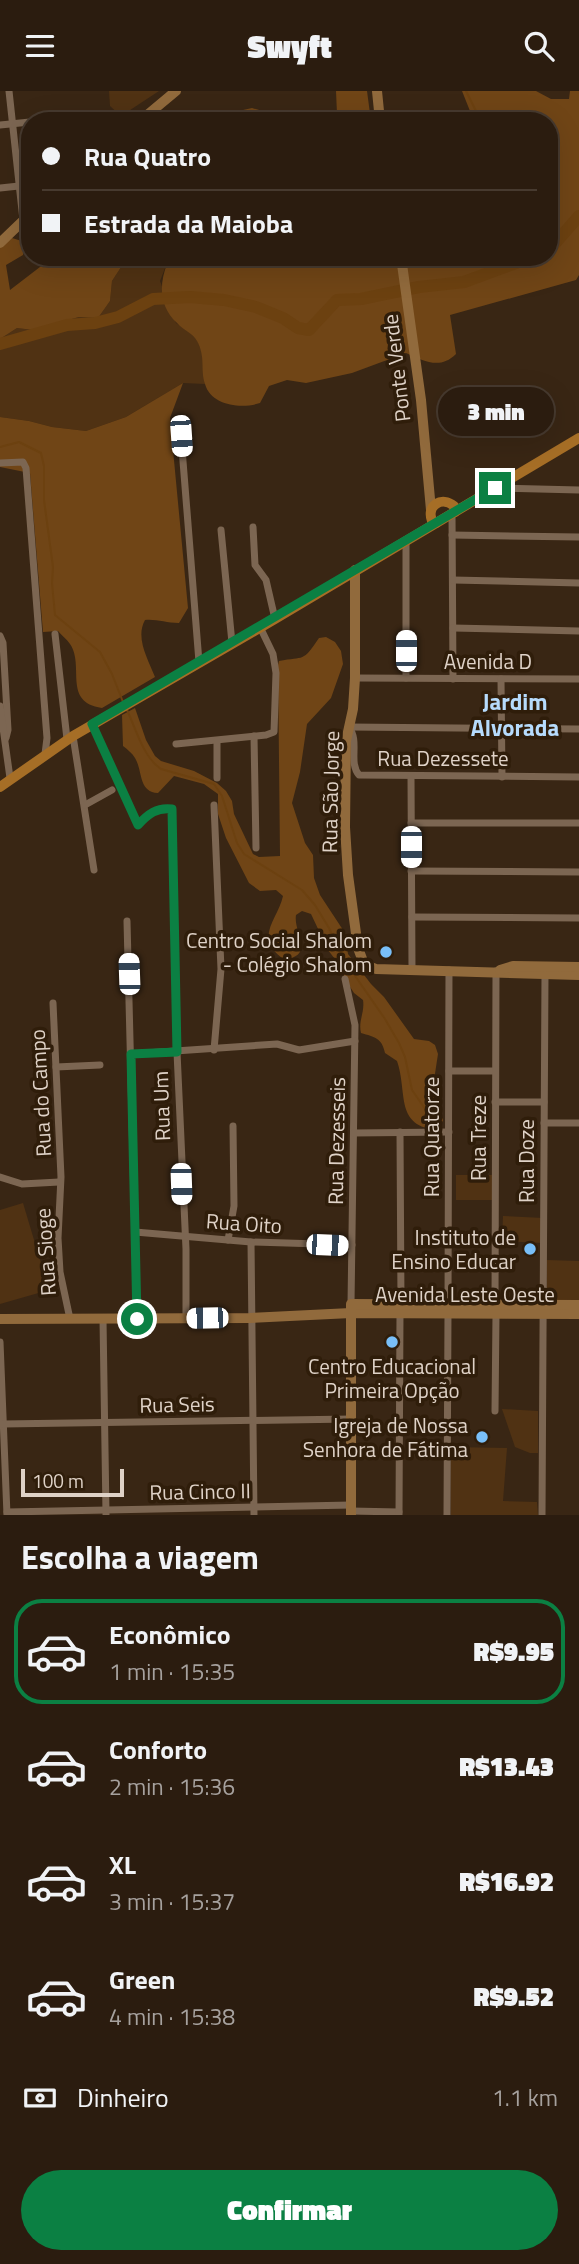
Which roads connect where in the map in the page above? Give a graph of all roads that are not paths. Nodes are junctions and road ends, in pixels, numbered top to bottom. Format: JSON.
{"nodes":[{"id":1,"x":9,"y":91,"type":"edge"},
{"id":2,"x":176,"y":91,"type":"edge"},
{"id":3,"x":377,"y":91,"type":"edge"},
{"id":4,"x":152,"y":112,"type":"edge"},
{"id":5,"x":379,"y":112,"type":"edge"},
{"id":6,"x":21,"y":123,"type":"edge"},
{"id":7,"x":13,"y":124,"type":"junction"},
{"id":8,"x":0,"y":125,"type":"edge"},
{"id":9,"x":19,"y":186,"type":"junction"},
{"id":10,"x":0,"y":188,"type":"edge"},
{"id":11,"x":21,"y":195,"type":"edge"},
{"id":12,"x":21,"y":222,"type":"edge"},
{"id":13,"x":0,"y":243,"type":"edge"},
{"id":14,"x":402,"y":266,"type":"edge"},
{"id":15,"x":181,"y":436,"type":"dead end"},
{"id":16,"x":579,"y":437,"type":"edge"},
{"id":17,"x":0,"y":463,"type":"edge"},
{"id":18,"x":427,"y":475,"type":"junction"},
{"id":19,"x":495,"y":488,"type":"junction"},
{"id":20,"x":579,"y":490,"type":"edge"},
{"id":21,"x":451,"y":507,"type":"junction"},
{"id":22,"x":432,"y":516,"type":"junction"},
{"id":23,"x":253,"y":527,"type":"dead end"},
{"id":24,"x":221,"y":530,"type":"dead end"},
{"id":25,"x":453,"y":534,"type":"junction"},
{"id":26,"x":579,"y":537,"type":"edge"},
{"id":27,"x":411,"y":538,"type":"junction"},
{"id":28,"x":355,"y":570,"type":"junction"},
{"id":29,"x":453,"y":580,"type":"junction"},
{"id":30,"x":579,"y":583,"type":"edge"},
{"id":31,"x":275,"y":619,"type":"junction"},
{"id":32,"x":260,"y":627,"type":"junction"},
{"id":33,"x":453,"y":628,"type":"junction"},
{"id":34,"x":579,"y":631,"type":"edge"},
{"id":35,"x":55,"y":634,"type":"dead end"},
{"id":36,"x":0,"y":636,"type":"edge"},
{"id":37,"x":232,"y":643,"type":"junction"},
{"id":38,"x":2,"y":660,"type":"edge"},
{"id":39,"x":199,"y":662,"type":"junction"},
{"id":40,"x":355,"y":678,"type":"junction"},
{"id":41,"x":406,"y":678,"type":"junction"},
{"id":42,"x":453,"y":679,"type":"junction"},
{"id":43,"x":501,"y":679,"type":"junction"},
{"id":44,"x":579,"y":680,"type":"edge"},
{"id":45,"x":0,"y":706,"type":"edge"},
{"id":46,"x":92,"y":724,"type":"junction"},
{"id":47,"x":349,"y":727,"type":"junction"},
{"id":48,"x":502,"y":729,"type":"junction"},
{"id":49,"x":579,"y":729,"type":"edge"},
{"id":50,"x":254,"y":736,"type":"junction"},
{"id":51,"x":70,"y":737,"type":"junction"},
{"id":52,"x":6,"y":738,"type":"junction"},
{"id":53,"x":217,"y":740,"type":"junction"},
{"id":54,"x":176,"y":744,"type":"dead end"},
{"id":55,"x":45,"y":754,"type":"junction"},
{"id":56,"x":411,"y":776,"type":"junction"},
{"id":57,"x":579,"y":776,"type":"edge"},
{"id":58,"x":502,"y":777,"type":"junction"},
{"id":59,"x":10,"y":778,"type":"junction"},
{"id":60,"x":217,"y":778,"type":"dead end"},
{"id":61,"x":0,"y":787,"type":"edge"},
{"id":62,"x":112,"y":790,"type":"dead end"},
{"id":63,"x":85,"y":805,"type":"junction"},
{"id":64,"x":214,"y":806,"type":"dead end"},
{"id":65,"x":411,"y":823,"type":"junction"},
{"id":66,"x":579,"y":823,"type":"edge"},
{"id":67,"x":256,"y":848,"type":"dead end"},
{"id":68,"x":94,"y":870,"type":"dead end"},
{"id":69,"x":411,"y":871,"type":"junction"},
{"id":70,"x":579,"y":872,"type":"edge"},
{"id":71,"x":412,"y":917,"type":"junction"},
{"id":72,"x":579,"y":918,"type":"edge"},
{"id":73,"x":127,"y":921,"type":"dead end"},
{"id":74,"x":579,"y":967,"type":"edge"},
{"id":75,"x":412,"y":970,"type":"junction"},
{"id":76,"x":449,"y":970,"type":"junction"},
{"id":77,"x":496,"y":971,"type":"junction"},
{"id":78,"x":545,"y":975,"type":"junction"},
{"id":79,"x":579,"y":975,"type":"edge"},
{"id":80,"x":345,"y":979,"type":"dead end"},
{"id":81,"x":53,"y":1003,"type":"dead end"},
{"id":82,"x":355,"y":1041,"type":"junction"},
{"id":83,"x":214,"y":1050,"type":"junction"},
{"id":84,"x":177,"y":1052,"type":"junction"},
{"id":85,"x":131,"y":1054,"type":"junction"},
{"id":86,"x":100,"y":1065,"type":"dead end"},
{"id":87,"x":56,"y":1067,"type":"junction"},
{"id":88,"x":449,"y":1070,"type":"junction"},
{"id":89,"x":495,"y":1071,"type":"junction"},
{"id":90,"x":495,"y":1102,"type":"junction"},
{"id":91,"x":544,"y":1102,"type":"junction"},
{"id":92,"x":544,"y":1123,"type":"junction"},
{"id":93,"x":579,"y":1123,"type":"edge"},
{"id":94,"x":233,"y":1126,"type":"dead end"},
{"id":95,"x":400,"y":1132,"type":"junction"},
{"id":96,"x":449,"y":1132,"type":"junction"},
{"id":97,"x":354,"y":1133,"type":"junction"},
{"id":98,"x":0,"y":1177,"type":"edge"},
{"id":99,"x":59,"y":1182,"type":"junction"},
{"id":100,"x":135,"y":1232,"type":"junction"},
{"id":101,"x":183,"y":1236,"type":"junction"},
{"id":102,"x":228,"y":1240,"type":"junction"},
{"id":103,"x":251,"y":1242,"type":"junction"},
{"id":104,"x":352,"y":1245,"type":"junction"},
{"id":105,"x":579,"y":1305,"type":"edge"},
{"id":106,"x":351,"y":1309,"type":"junction"},
{"id":107,"x":400,"y":1309,"type":"junction"},
{"id":108,"x":448,"y":1309,"type":"junction"},
{"id":109,"x":495,"y":1309,"type":"junction"},
{"id":110,"x":543,"y":1309,"type":"junction"},
{"id":111,"x":579,"y":1314,"type":"edge"},
{"id":112,"x":186,"y":1318,"type":"junction"},
{"id":113,"x":250,"y":1318,"type":"junction"},
{"id":114,"x":0,"y":1319,"type":"edge"},
{"id":115,"x":70,"y":1319,"type":"junction"},
{"id":116,"x":103,"y":1319,"type":"junction"},
{"id":117,"x":137,"y":1319,"type":"junction"},
{"id":118,"x":0,"y":1342,"type":"edge"},
{"id":119,"x":1,"y":1371,"type":"edge"},
{"id":120,"x":495,"y":1411,"type":"dead end"},
{"id":121,"x":351,"y":1419,"type":"junction"},
{"id":122,"x":252,"y":1420,"type":"junction"},
{"id":123,"x":2,"y":1422,"type":"edge"},
{"id":124,"x":105,"y":1423,"type":"junction"},
{"id":125,"x":3,"y":1472,"type":"edge"},
{"id":126,"x":351,"y":1510,"type":"edge"},
{"id":127,"x":254,"y":1511,"type":"edge"},
{"id":128,"x":106,"y":1513,"type":"edge"},
{"id":129,"x":399,"y":1513,"type":"edge"},
{"id":130,"x":7,"y":1514,"type":"edge"},
{"id":131,"x":447,"y":1515,"type":"edge"},
{"id":132,"x":542,"y":1515,"type":"edge"}],
"edges":[{"from":1,"to":7,"type":"street"},
{"from":2,"to":4,"type":"street"},
{"from":3,"to":5,"type":"street"},
{"from":6,"to":7,"type":"street"},
{"from":7,"to":8,"type":"street"},
{"from":7,"to":9,"type":"street"},
{"from":9,"to":10,"type":"street"},
{"from":9,"to":11,"type":"street"},
{"from":12,"to":13,"type":"street"},
{"from":14,"to":18,"type":"street","name":"Ponte Verde"},
{"from":15,"to":39,"type":"street"},
{"from":16,"to":19,"type":"main road"},
{"from":17,"to":55,"type":"street"},
{"from":18,"to":21,"type":"street"},
{"from":18,"to":22,"type":"street","name":"Ponte Verde"},
{"from":19,"to":20,"type":"street"},
{"from":19,"to":21,"type":"main road"},
{"from":21,"to":22,"type":"main road"},
{"from":21,"to":22,"type":"main road"},
{"from":21,"to":25,"type":"street"},
{"from":22,"to":27,"type":"main road"},
{"from":23,"to":31,"type":"street"},
{"from":24,"to":37,"type":"street"},
{"from":25,"to":26,"type":"street"},
{"from":25,"to":29,"type":"street"},
{"from":27,"to":28,"type":"main road"},
{"from":27,"to":41,"type":"street"},
{"from":28,"to":31,"type":"main road"},
{"from":28,"to":40,"type":"street","name":"Rua São Jorge"},
{"from":29,"to":30,"type":"street"},
{"from":29,"to":33,"type":"street"},
{"from":31,"to":32,"type":"main road"},
{"from":32,"to":37,"type":"main road"},
{"from":32,"to":50,"type":"street"},
{"from":33,"to":34,"type":"street"},
{"from":33,"to":42,"type":"street"},
{"from":35,"to":51,"type":"street"},
{"from":36,"to":38,"type":"street"},
{"from":37,"to":39,"type":"main road"},
{"from":38,"to":52,"type":"street"},
{"from":39,"to":46,"type":"main road"},
{"from":40,"to":41,"type":"street","name":"Avenida D"},
{"from":40,"to":47,"type":"street","name":"Rua São Jorge"},
{"from":41,"to":42,"type":"street","name":"Avenida D"},
{"from":42,"to":43,"type":"street","name":"Avenida D"},
{"from":43,"to":44,"type":"street","name":"Avenida D"},
{"from":43,"to":48,"type":"street"},
{"from":45,"to":52,"type":"street"},
{"from":46,"to":51,"type":"main road"},
{"from":46,"to":84,"type":"street","name":"Rua Um"},
{"from":47,"to":48,"type":"street"},
{"from":47,"to":56,"type":"street","name":"Rua Dezessete"},
{"from":47,"to":75,"type":"street","name":"Rua São Jorge"},
{"from":48,"to":49,"type":"street"},
{"from":48,"to":58,"type":"street"},
{"from":50,"to":53,"type":"street"},
{"from":50,"to":67,"type":"street"},
{"from":51,"to":55,"type":"main road"},
{"from":51,"to":63,"type":"street"},
{"from":52,"to":59,"type":"street"},
{"from":53,"to":54,"type":"street"},
{"from":53,"to":60,"type":"street"},
{"from":55,"to":59,"type":"main road"},
{"from":56,"to":58,"type":"street","name":"Rua Dezessete"},
{"from":56,"to":65,"type":"street"},
{"from":57,"to":58,"type":"street","name":"Rua Dezessete"},
{"from":59,"to":61,"type":"main road"},
{"from":62,"to":63,"type":"street"},
{"from":63,"to":68,"type":"street"},
{"from":64,"to":83,"type":"street"},
{"from":65,"to":66,"type":"street"},
{"from":65,"to":69,"type":"street"},
{"from":69,"to":70,"type":"street"},
{"from":69,"to":71,"type":"street"},
{"from":71,"to":72,"type":"street"},
{"from":71,"to":75,"type":"street"},
{"from":73,"to":85,"type":"street"},
{"from":74,"to":77,"type":"street"},
{"from":75,"to":76,"type":"street"},
{"from":76,"to":77,"type":"street"},
{"from":76,"to":88,"type":"street","name":"Rua Quatorze"},
{"from":77,"to":78,"type":"street"},
{"from":77,"to":89,"type":"street","name":"Rua Treze"},
{"from":78,"to":79,"type":"street"},
{"from":78,"to":91,"type":"street","name":"Rua Doze"},
{"from":80,"to":82,"type":"street","name":"Rua Dezesseis"},
{"from":81,"to":87,"type":"street","name":"Rua do Campo"},
{"from":82,"to":83,"type":"street"},
{"from":82,"to":97,"type":"street","name":"Rua Dezesseis"},
{"from":83,"to":84,"type":"street"},
{"from":84,"to":85,"type":"street"},
{"from":84,"to":101,"type":"street","name":"Rua Um"},
{"from":85,"to":100,"type":"street"},
{"from":86,"to":87,"type":"street"},
{"from":87,"to":99,"type":"street","name":"Rua do Campo"},
{"from":88,"to":89,"type":"street"},
{"from":88,"to":96,"type":"street","name":"Rua Quatorze"},
{"from":89,"to":90,"type":"street","name":"Rua Treze"},
{"from":90,"to":91,"type":"street"},
{"from":90,"to":109,"type":"street","name":"Rua Treze"},
{"from":91,"to":92,"type":"street","name":"Rua Doze"},
{"from":92,"to":93,"type":"street"},
{"from":92,"to":110,"type":"street","name":"Rua Doze"},
{"from":94,"to":102,"type":"street"},
{"from":95,"to":96,"type":"street"},
{"from":95,"to":97,"type":"street"},
{"from":95,"to":107,"type":"street"},
{"from":96,"to":108,"type":"street","name":"Rua Quatorze"},
{"from":97,"to":104,"type":"street","name":"Rua Dezesseis"},
{"from":98,"to":99,"type":"street"},
{"from":99,"to":115,"type":"street","name":"Rua Sioge"},
{"from":100,"to":101,"type":"street","name":"Rua Oito"},
{"from":100,"to":117,"type":"street"},
{"from":101,"to":102,"type":"street","name":"Rua Oito"},
{"from":101,"to":112,"type":"street","name":"Rua Um"},
{"from":102,"to":103,"type":"street","name":"Rua Oito"},
{"from":103,"to":104,"type":"street","name":"Rua Oito"},
{"from":103,"to":113,"type":"street"},
{"from":104,"to":106,"type":"street","name":"Rua Dezesseis"},
{"from":105,"to":110,"type":"street","name":"Avenida Leste Oeste"},
{"from":106,"to":107,"type":"street","name":"Avenida Leste Oeste"},
{"from":106,"to":113,"type":"street","name":"Avenida Leste Oeste"},
{"from":106,"to":121,"type":"street"},
{"from":107,"to":108,"type":"street","name":"Avenida Leste Oeste"},
{"from":107,"to":129,"type":"street"},
{"from":108,"to":109,"type":"street","name":"Avenida Leste Oeste"},
{"from":108,"to":131,"type":"street","name":"Rua Quatorze"},
{"from":109,"to":110,"type":"street","name":"Avenida Leste Oeste"},
{"from":109,"to":120,"type":"street","name":"Rua Treze"},
{"from":110,"to":111,"type":"street","name":"Avenida Leste Oeste"},
{"from":110,"to":132,"type":"street","name":"Rua Doze"},
{"from":112,"to":113,"type":"street","name":"Avenida Leste Oeste"},
{"from":112,"to":117,"type":"street","name":"Avenida Leste Oeste"},
{"from":113,"to":122,"type":"street"},
{"from":114,"to":115,"type":"street","name":"Avenida Leste Oeste"},
{"from":115,"to":116,"type":"street","name":"Avenida Leste Oeste"},
{"from":116,"to":117,"type":"street","name":"Avenida Leste Oeste"},
{"from":116,"to":124,"type":"street"},
{"from":118,"to":119,"type":"street"},
{"from":119,"to":123,"type":"street"},
{"from":121,"to":122,"type":"street","name":"Rua Seis"},
{"from":121,"to":126,"type":"street"},
{"from":122,"to":124,"type":"street","name":"Rua Seis"},
{"from":122,"to":127,"type":"street"},
{"from":123,"to":124,"type":"street","name":"Rua Seis"},
{"from":123,"to":125,"type":"street"},
{"from":124,"to":128,"type":"street"},
{"from":125,"to":130,"type":"street"},
{"from":126,"to":127,"type":"street","name":"Rua Cinco II"},
{"from":126,"to":129,"type":"street","name":"Rua Cinco II"},
{"from":127,"to":128,"type":"street","name":"Rua Cinco II"},
{"from":128,"to":130,"type":"street","name":"Rua Cinco II"}]}
